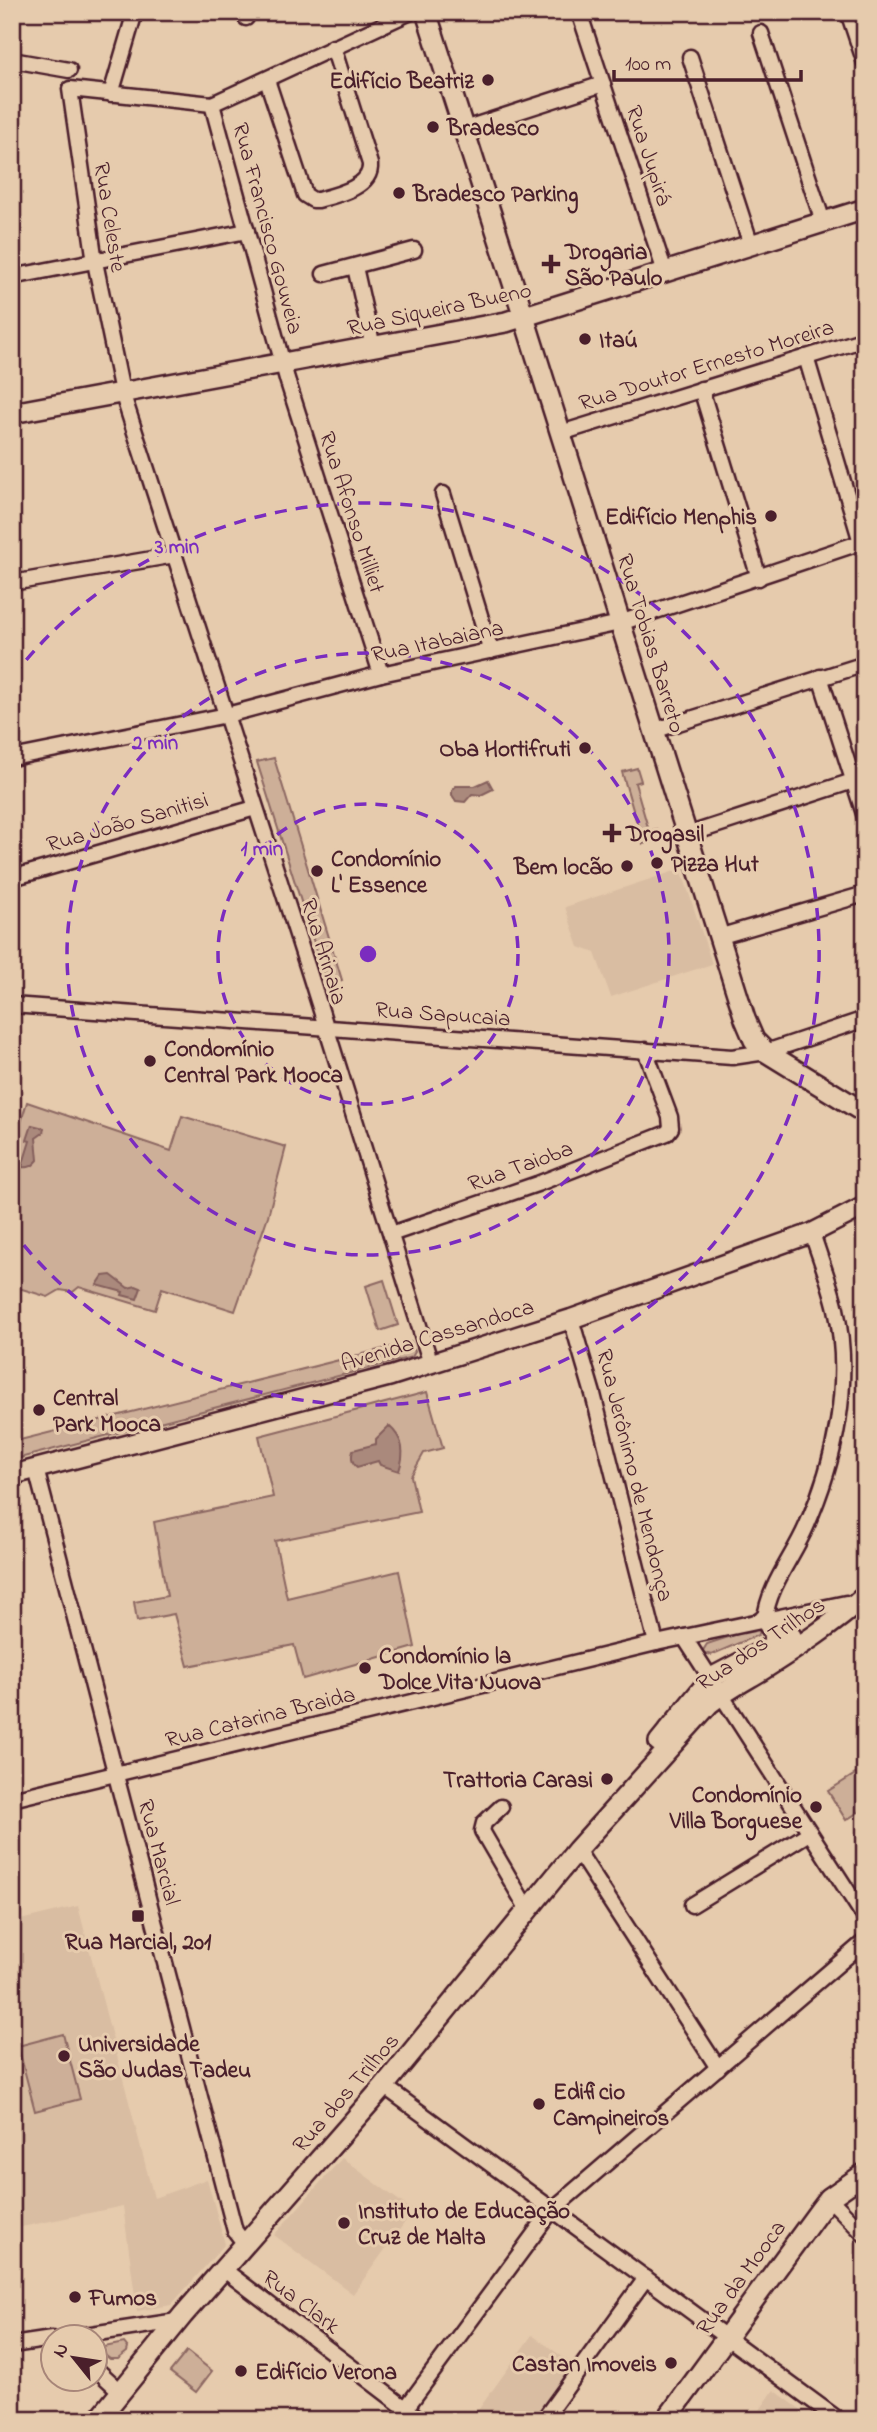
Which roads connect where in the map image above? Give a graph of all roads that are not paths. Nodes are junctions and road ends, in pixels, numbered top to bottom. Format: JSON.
{"nodes":[{"id":1,"x":135,"y":12,"type":"edge"},
{"id":2,"x":411,"y":12,"type":"edge"},
{"id":3,"x":426,"y":12,"type":"edge"},
{"id":4,"x":579,"y":12,"type":"edge"},
{"id":5,"x":848,"y":12,"type":"edge"},
{"id":6,"x":761,"y":33,"type":"dead end"},
{"id":7,"x":333,"y":47,"type":"junction"},
{"id":8,"x":690,"y":57,"type":"dead end"},
{"id":9,"x":12,"y":60,"type":"edge"},
{"id":10,"x":864,"y":61,"type":"edge"},
{"id":11,"x":69,"y":71,"type":"dead end"},
{"id":12,"x":267,"y":80,"type":"junction"},
{"id":13,"x":603,"y":84,"type":"junction"},
{"id":14,"x":111,"y":94,"type":"junction"},
{"id":15,"x":212,"y":104,"type":"junction"},
{"id":16,"x":464,"y":129,"type":"junction"},
{"id":17,"x":865,"y":209,"type":"edge"},
{"id":18,"x":823,"y":222,"type":"junction"},
{"id":19,"x":247,"y":231,"type":"junction"},
{"id":20,"x":751,"y":245,"type":"junction"},
{"id":21,"x":414,"y":250,"type":"dead end"},
{"id":22,"x":95,"y":262,"type":"junction"},
{"id":23,"x":355,"y":267,"type":"junction"},
{"id":24,"x":665,"y":272,"type":"junction"},
{"id":25,"x":324,"y":274,"type":"dead end"},
{"id":26,"x":12,"y":277,"type":"edge"},
{"id":27,"x":524,"y":317,"type":"junction"},
{"id":28,"x":865,"y":339,"type":"edge"},
{"id":29,"x":373,"y":347,"type":"junction"},
{"id":30,"x":806,"y":357,"type":"junction"},
{"id":31,"x":283,"y":363,"type":"junction"},
{"id":32,"x":701,"y":389,"type":"junction"},
{"id":33,"x":122,"y":392,"type":"junction"},
{"id":34,"x":12,"y":413,"type":"edge"},
{"id":35,"x":561,"y":433,"type":"junction"},
{"id":36,"x":443,"y":494,"type":"dead end"},
{"id":37,"x":863,"y":541,"type":"edge"},
{"id":38,"x":175,"y":555,"type":"junction"},
{"id":39,"x":759,"y":578,"type":"junction"},
{"id":40,"x":12,"y":583,"type":"edge"},
{"id":41,"x":620,"y":623,"type":"junction"},
{"id":42,"x":491,"y":651,"type":"junction"},
{"id":43,"x":865,"y":664,"type":"edge"},
{"id":44,"x":381,"y":674,"type":"junction"},
{"id":45,"x":821,"y":677,"type":"junction"},
{"id":46,"x":227,"y":715,"type":"junction"},
{"id":47,"x":653,"y":732,"type":"junction"},
{"id":48,"x":12,"y":758,"type":"edge"},
{"id":49,"x":853,"y":781,"type":"junction"},
{"id":50,"x":255,"y":808,"type":"junction"},
{"id":51,"x":865,"y":817,"type":"edge"},
{"id":52,"x":687,"y":835,"type":"junction"},
{"id":53,"x":12,"y":878,"type":"edge"},
{"id":54,"x":865,"y":894,"type":"edge"},
{"id":55,"x":718,"y":937,"type":"junction"},
{"id":56,"x":12,"y":1005,"type":"edge"},
{"id":57,"x":865,"y":1019,"type":"edge"},
{"id":58,"x":324,"y":1027,"type":"junction"},
{"id":59,"x":645,"y":1050,"type":"junction"},
{"id":60,"x":766,"y":1052,"type":"junction"},
{"id":61,"x":865,"y":1113,"type":"edge"},
{"id":62,"x":865,"y":1206,"type":"edge"},
{"id":63,"x":812,"y":1233,"type":"junction"},
{"id":64,"x":391,"y":1234,"type":"junction"},
{"id":65,"x":572,"y":1319,"type":"junction"},
{"id":66,"x":431,"y":1364,"type":"junction"},
{"id":67,"x":36,"y":1469,"type":"junction"},
{"id":68,"x":12,"y":1475,"type":"edge"},
{"id":69,"x":846,"y":1603,"type":"junction"},
{"id":70,"x":765,"y":1619,"type":"junction"},
{"id":71,"x":684,"y":1637,"type":"junction"},
{"id":72,"x":656,"y":1643,"type":"junction"},
{"id":73,"x":774,"y":1647,"type":"junction"},
{"id":74,"x":758,"y":1672,"type":"junction"},
{"id":75,"x":716,"y":1686,"type":"junction"},
{"id":76,"x":116,"y":1774,"type":"junction"},
{"id":77,"x":12,"y":1799,"type":"edge"},
{"id":78,"x":501,"y":1807,"type":"dead end"},
{"id":79,"x":809,"y":1833,"type":"junction"},
{"id":80,"x":577,"y":1850,"type":"junction"},
{"id":81,"x":692,"y":1905,"type":"dead end"},
{"id":82,"x":528,"y":1910,"type":"junction"},
{"id":83,"x":865,"y":1918,"type":"edge"},
{"id":84,"x":865,"y":1941,"type":"edge"},
{"id":85,"x":718,"y":2068,"type":"junction"},
{"id":86,"x":384,"y":2086,"type":"junction"},
{"id":87,"x":865,"y":2173,"type":"edge"},
{"id":88,"x":830,"y":2198,"type":"junction"},
{"id":89,"x":552,"y":2210,"type":"junction"},
{"id":90,"x":865,"y":2235,"type":"edge"},
{"id":91,"x":245,"y":2244,"type":"junction"},
{"id":92,"x":223,"y":2269,"type":"junction"},
{"id":93,"x":646,"y":2278,"type":"junction"},
{"id":94,"x":177,"y":2321,"type":"junction"},
{"id":95,"x":113,"y":2330,"type":"junction"},
{"id":96,"x":108,"y":2331,"type":"edge"},
{"id":97,"x":108,"y":2334,"type":"edge"},
{"id":98,"x":727,"y":2337,"type":"junction"},
{"id":99,"x":38,"y":2341,"type":"edge"},
{"id":100,"x":12,"y":2345,"type":"edge"},
{"id":101,"x":108,"y":2380,"type":"edge"},
{"id":102,"x":120,"y":2392,"type":"junction"},
{"id":103,"x":406,"y":2408,"type":"junction"},
{"id":104,"x":98,"y":2420,"type":"edge"},
{"id":105,"x":421,"y":2420,"type":"edge"},
{"id":106,"x":544,"y":2420,"type":"edge"},
{"id":107,"x":666,"y":2420,"type":"edge"},
{"id":108,"x":839,"y":2420,"type":"edge"}],
"edges":[{"from":1,"to":14,"type":"street"},
{"from":2,"to":7,"type":"street"},
{"from":3,"to":16,"type":"main road","name":"Rua Tobias Barreto"},
{"from":4,"to":13,"type":"street","name":"Rua Jupirá"},
{"from":5,"to":10,"type":"street"},
{"from":6,"to":18,"type":"street"},
{"from":7,"to":12,"type":"street"},
{"from":7,"to":12,"type":"street"},
{"from":8,"to":20,"type":"street"},
{"from":9,"to":11,"type":"street"},
{"from":12,"to":15,"type":"street"},
{"from":13,"to":16,"type":"street"},
{"from":13,"to":24,"type":"street","name":"Rua Jupirá"},
{"from":14,"to":15,"type":"street"},
{"from":14,"to":22,"type":"street","name":"Rua Celeste"},
{"from":15,"to":19,"type":"street","name":"Rua Francisco Gouveia"},
{"from":16,"to":27,"type":"main road","name":"Rua Tobias Barreto"},
{"from":17,"to":18,"type":"main road","name":"Rua Siqueira Bueno"},
{"from":18,"to":20,"type":"main road","name":"Rua Siqueira Bueno"},
{"from":19,"to":22,"type":"street"},
{"from":19,"to":31,"type":"street","name":"Rua Francisco Gouveia"},
{"from":20,"to":24,"type":"main road","name":"Rua Siqueira Bueno"},
{"from":21,"to":23,"type":"street"},
{"from":22,"to":26,"type":"street"},
{"from":22,"to":33,"type":"street","name":"Rua Celeste"},
{"from":23,"to":25,"type":"street"},
{"from":23,"to":29,"type":"street"},
{"from":24,"to":27,"type":"main road","name":"Rua Siqueira Bueno"},
{"from":27,"to":29,"type":"main road","name":"Rua Siqueira Bueno"},
{"from":27,"to":35,"type":"main road","name":"Rua Tobias Barreto"},
{"from":28,"to":30,"type":"street","name":"Rua Doutor Ernesto Moreira"},
{"from":29,"to":31,"type":"main road","name":"Rua Siqueira Bueno"},
{"from":30,"to":32,"type":"street","name":"Rua Doutor Ernesto Moreira"},
{"from":30,"to":37,"type":"street"},
{"from":31,"to":33,"type":"main road","name":"Rua Siqueira Bueno"},
{"from":31,"to":44,"type":"street","name":"Rua Afonso Milliet"},
{"from":32,"to":35,"type":"street","name":"Rua Doutor Ernesto Moreira"},
{"from":32,"to":39,"type":"street"},
{"from":33,"to":34,"type":"main road","name":"Rua Siqueira Bueno"},
{"from":33,"to":38,"type":"street","name":"Rua Arinaia"},
{"from":35,"to":41,"type":"main road","name":"Rua Tobias Barreto"},
{"from":36,"to":42,"type":"street"},
{"from":37,"to":39,"type":"street","name":"Rua Itabaiana"},
{"from":38,"to":40,"type":"street"},
{"from":38,"to":46,"type":"street","name":"Rua Arinaia"},
{"from":39,"to":41,"type":"street","name":"Rua Itabaiana"},
{"from":41,"to":42,"type":"street","name":"Rua Itabaiana"},
{"from":41,"to":47,"type":"main road","name":"Rua Tobias Barreto"},
{"from":42,"to":44,"type":"street","name":"Rua Itabaiana"},
{"from":43,"to":45,"type":"street"},
{"from":44,"to":46,"type":"street","name":"Rua Itabaiana"},
{"from":45,"to":47,"type":"street"},
{"from":45,"to":49,"type":"street"},
{"from":46,"to":48,"type":"street","name":"Rua Itabaiana"},
{"from":46,"to":50,"type":"street","name":"Rua Arinaia"},
{"from":47,"to":52,"type":"main road","name":"Rua Tobias Barreto"},
{"from":49,"to":51,"type":"street"},
{"from":49,"to":52,"type":"street"},
{"from":50,"to":53,"type":"street","name":"Rua João Sanitisi"},
{"from":50,"to":58,"type":"street","name":"Rua Arinaia"},
{"from":52,"to":55,"type":"main road","name":"Rua Tobias Barreto"},
{"from":54,"to":55,"type":"street"},
{"from":55,"to":60,"type":"main road","name":"Rua Tobias Barreto"},
{"from":56,"to":58,"type":"street","name":"Rua Sapucaia"},
{"from":57,"to":60,"type":"street","name":"Rua Sapucaia"},
{"from":58,"to":59,"type":"street","name":"Rua Sapucaia"},
{"from":58,"to":64,"type":"street","name":"Rua Arinaia"},
{"from":59,"to":60,"type":"street","name":"Rua Sapucaia"},
{"from":59,"to":64,"type":"street","name":"Rua Taioba"},
{"from":60,"to":61,"type":"main road","name":"Rua Tobias Barreto"},
{"from":62,"to":63,"type":"street","name":"Avenida Cassandoca"},
{"from":63,"to":65,"type":"street","name":"Avenida Cassandoca"},
{"from":63,"to":70,"type":"street"},
{"from":64,"to":66,"type":"street","name":"Rua Arinaia"},
{"from":65,"to":66,"type":"street","name":"Avenida Cassandoca"},
{"from":65,"to":72,"type":"street","name":"Rua Jerônimo de Mendonça"},
{"from":66,"to":67,"type":"street","name":"Avenida Cassandoca"},
{"from":67,"to":68,"type":"street","name":"Avenida Cassandoca"},
{"from":67,"to":76,"type":"street","name":"Rua Marcial"},
{"from":69,"to":70,"type":"street","name":"Rua dos Trilhos"},
{"from":69,"to":73,"type":"main road","name":"Rua dos Trilhos"},
{"from":69,"to":74,"type":"main road","name":"Rua dos Trilhos"},
{"from":70,"to":71,"type":"street","name":"Rua Catarina Braida"},
{"from":70,"to":73,"type":"main road"},
{"from":71,"to":72,"type":"street","name":"Rua Catarina Braida"},
{"from":71,"to":75,"type":"street"},
{"from":72,"to":76,"type":"street","name":"Rua Catarina Braida"},
{"from":73,"to":74,"type":"main road"},
{"from":73,"to":75,"type":"main road","name":"Rua dos Trilhos"},
{"from":74,"to":75,"type":"main road","name":"Rua dos Trilhos"},
{"from":75,"to":79,"type":"street"},
{"from":75,"to":80,"type":"main road","name":"Rua dos Trilhos"},
{"from":76,"to":77,"type":"street","name":"Rua Catarina Braida"},
{"from":76,"to":91,"type":"street","name":"Rua Marcial"},
{"from":78,"to":82,"type":"street"},
{"from":79,"to":81,"type":"street"},
{"from":79,"to":83,"type":"street"},
{"from":80,"to":82,"type":"main road","name":"Rua dos Trilhos"},
{"from":80,"to":85,"type":"street"},
{"from":82,"to":86,"type":"main road","name":"Rua dos Trilhos"},
{"from":84,"to":85,"type":"street"},
{"from":85,"to":89,"type":"street"},
{"from":86,"to":89,"type":"street"},
{"from":86,"to":91,"type":"main road","name":"Rua dos Trilhos"},
{"from":87,"to":88,"type":"main road","name":"Rua da Mooca"},
{"from":88,"to":90,"type":"street"},
{"from":88,"to":98,"type":"main road","name":"Rua da Mooca"},
{"from":89,"to":93,"type":"street"},
{"from":89,"to":103,"type":"street"},
{"from":91,"to":92,"type":"main road","name":"Rua dos Trilhos"},
{"from":92,"to":94,"type":"main road","name":"Rua dos Trilhos"},
{"from":92,"to":103,"type":"street","name":"Rua Clark"},
{"from":93,"to":98,"type":"street"},
{"from":93,"to":106,"type":"street"},
{"from":94,"to":95,"type":"street"},
{"from":94,"to":102,"type":"main road","name":"Rua dos Trilhos"},
{"from":95,"to":96,"type":"street"},
{"from":95,"to":97,"type":"street"},
{"from":98,"to":107,"type":"main road","name":"Rua da Mooca"},
{"from":98,"to":108,"type":"street"},
{"from":99,"to":100,"type":"street"},
{"from":101,"to":102,"type":"street"},
{"from":102,"to":104,"type":"main road","name":"Rua dos Trilhos"},
{"from":103,"to":105,"type":"street","name":"Rua Clark"}]}
